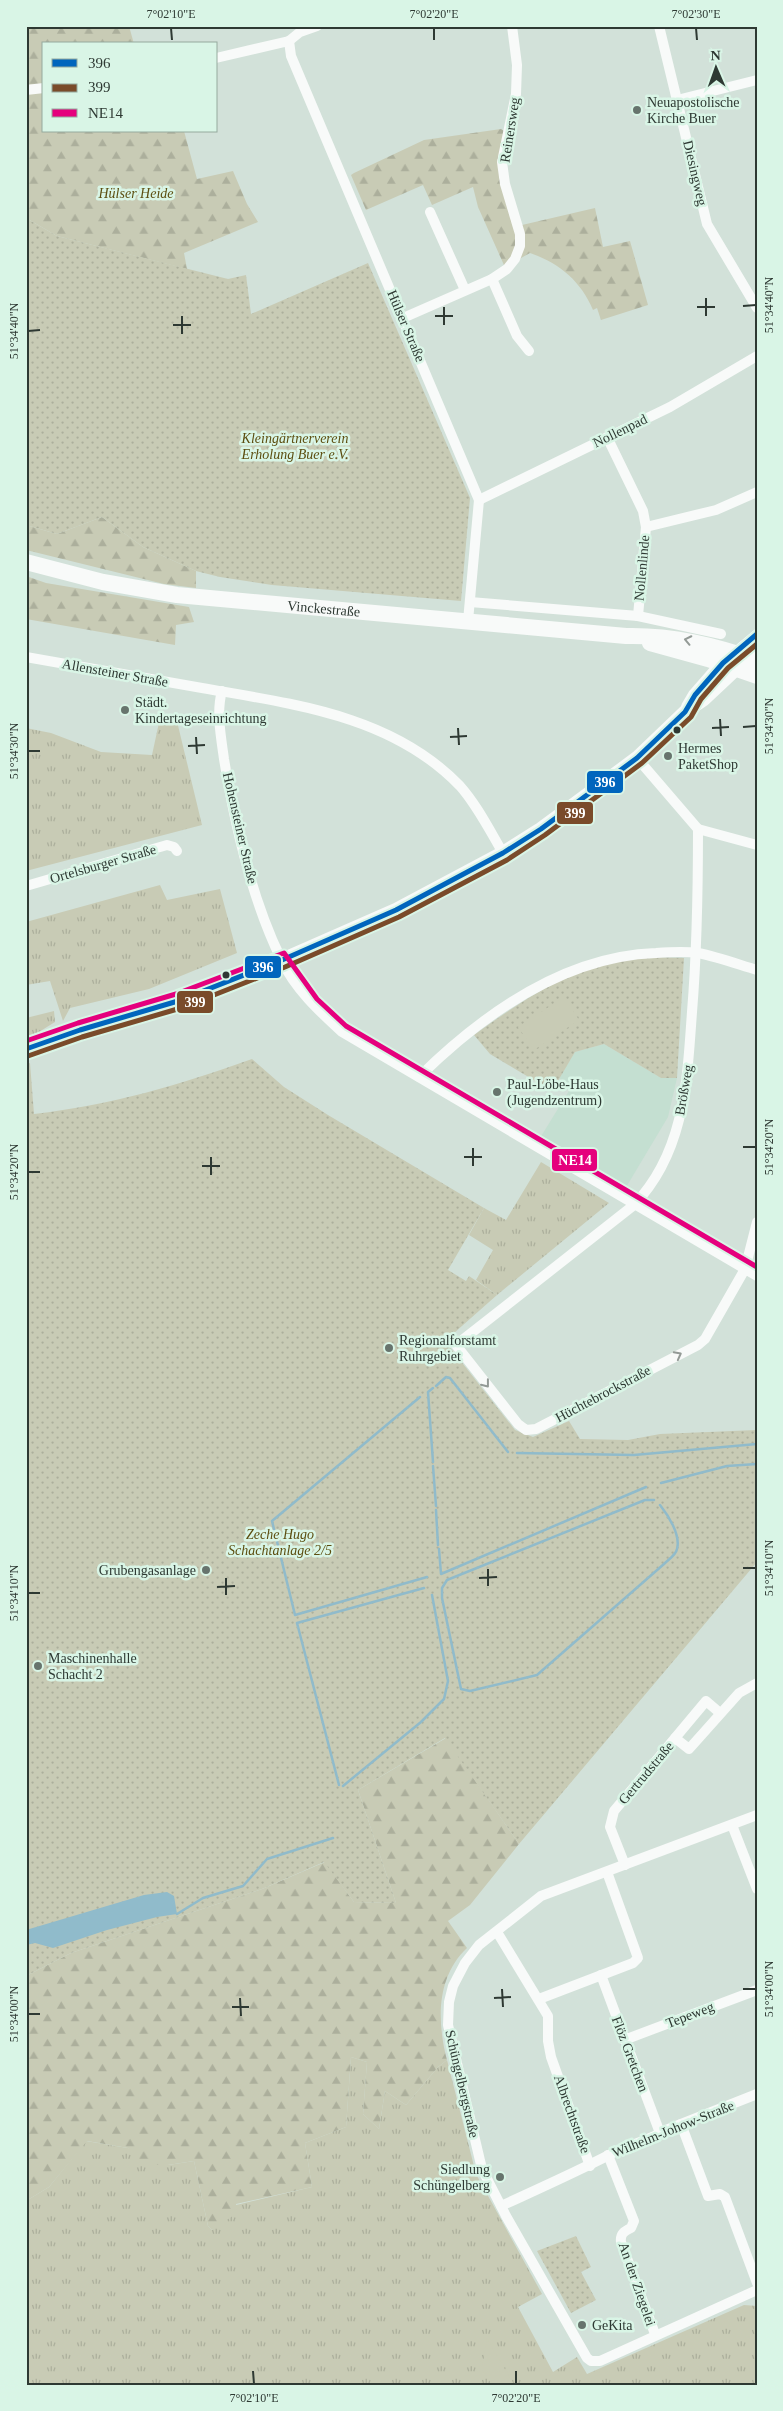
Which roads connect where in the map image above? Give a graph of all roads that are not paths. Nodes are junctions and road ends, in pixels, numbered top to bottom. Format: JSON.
{"nodes":[{"id":1,"x":317,"y":26,"type":"edge"},
{"id":2,"x":512,"y":26,"type":"edge"},
{"id":3,"x":660,"y":26,"type":"edge"},
{"id":4,"x":289,"y":40,"type":"junction"},
{"id":5,"x":218,"y":58,"type":"edge"},
{"id":6,"x":757,"y":80,"type":"edge"},
{"id":7,"x":42,"y":88,"type":"edge"},
{"id":8,"x":26,"y":90,"type":"edge"},
{"id":9,"x":678,"y":100,"type":"junction"},
{"id":10,"x":430,"y":212,"type":"dead end"},
{"id":11,"x":492,"y":279,"type":"junction"},
{"id":12,"x":465,"y":290,"type":"junction"},
{"id":13,"x":757,"y":308,"type":"edge"},
{"id":14,"x":403,"y":318,"type":"junction"},
{"id":15,"x":529,"y":351,"type":"dead end"},
{"id":16,"x":757,"y":356,"type":"edge"},
{"id":17,"x":607,"y":437,"type":"junction"},
{"id":18,"x":757,"y":492,"type":"edge"},
{"id":19,"x":479,"y":500,"type":"junction"},
{"id":20,"x":646,"y":527,"type":"junction"},
{"id":21,"x":26,"y":562,"type":"edge"},
{"id":22,"x":470,"y":602,"type":"junction"},
{"id":23,"x":638,"y":616,"type":"junction"},
{"id":24,"x":468,"y":621,"type":"junction"},
{"id":25,"x":721,"y":634,"type":"dead end"},
{"id":26,"x":757,"y":634,"type":"edge"},
{"id":27,"x":26,"y":657,"type":"edge"},
{"id":28,"x":743,"y":659,"type":"edge"},
{"id":29,"x":757,"y":676,"type":"edge"},
{"id":30,"x":222,"y":691,"type":"junction"},
{"id":31,"x":637,"y":758,"type":"junction"},
{"id":32,"x":698,"y":830,"type":"junction"},
{"id":33,"x":757,"y":845,"type":"edge"},
{"id":34,"x":177,"y":851,"type":"dead end"},
{"id":35,"x":503,"y":853,"type":"junction"},
{"id":36,"x":26,"y":886,"type":"edge"},
{"id":37,"x":697,"y":953,"type":"junction"},
{"id":38,"x":282,"y":960,"type":"junction"},
{"id":39,"x":757,"y":970,"type":"edge"},
{"id":40,"x":26,"y":1049,"type":"edge"},
{"id":41,"x":418,"y":1077,"type":"junction"},
{"id":42,"x":634,"y":1205,"type":"junction"},
{"id":43,"x":757,"y":1222,"type":"edge"},
{"id":44,"x":745,"y":1269,"type":"junction"},
{"id":45,"x":757,"y":1276,"type":"edge"},
{"id":46,"x":456,"y":1345,"type":"joint"},
{"id":47,"x":757,"y":1683,"type":"edge"},
{"id":48,"x":720,"y":1712,"type":"junction"},
{"id":49,"x":675,"y":1738,"type":"junction"},
{"id":50,"x":757,"y":1815,"type":"edge"},
{"id":51,"x":732,"y":1825,"type":"junction"},
{"id":52,"x":625,"y":1865,"type":"junction"},
{"id":53,"x":607,"y":1872,"type":"junction"},
{"id":54,"x":757,"y":1889,"type":"edge"},
{"id":55,"x":497,"y":1932,"type":"junction"},
{"id":56,"x":601,"y":1975,"type":"junction"},
{"id":57,"x":757,"y":1990,"type":"edge"},
{"id":58,"x":539,"y":1999,"type":"junction"},
{"id":59,"x":624,"y":2040,"type":"junction"},
{"id":60,"x":757,"y":2094,"type":"edge"},
{"id":61,"x":681,"y":2124,"type":"junction"},
{"id":62,"x":660,"y":2133,"type":"junction"},
{"id":63,"x":608,"y":2155,"type":"junction"},
{"id":64,"x":590,"y":2166,"type":"junction"},
{"id":65,"x":501,"y":2206,"type":"junction"},
{"id":66,"x":757,"y":2283,"type":"edge"},
{"id":67,"x":757,"y":2290,"type":"edge"},
{"id":68,"x":655,"y":2334,"type":"junction"}],
"edges":[{"from":1,"to":4,"type":"street"},
{"from":2,"to":11,"type":"street","name":"Reinersweg"},
{"from":3,"to":9,"type":"street","name":"Diesingweg"},
{"from":4,"to":5,"type":"street"},
{"from":4,"to":14,"type":"street","name":"Hülser Straße"},
{"from":6,"to":9,"type":"street"},
{"from":7,"to":8,"type":"street"},
{"from":9,"to":13,"type":"street","name":"Diesingweg"},
{"from":10,"to":12,"type":"street"},
{"from":11,"to":12,"type":"street","name":"Reinersweg"},
{"from":11,"to":15,"type":"street"},
{"from":12,"to":14,"type":"street","name":"Reinersweg"},
{"from":14,"to":19,"type":"street","name":"Hülser Straße"},
{"from":16,"to":17,"type":"street","name":"Nollenpad"},
{"from":17,"to":19,"type":"street","name":"Nollenpad"},
{"from":17,"to":20,"type":"street","name":"Nollenlinde"},
{"from":18,"to":20,"type":"street"},
{"from":19,"to":22,"type":"street","name":"Hülser Straße"},
{"from":20,"to":23,"type":"street","name":"Nollenlinde"},
{"from":21,"to":24,"type":"main road","name":"Vinckestraße"},
{"from":22,"to":23,"type":"street"},
{"from":22,"to":24,"type":"street","name":"Hülser Straße"},
{"from":23,"to":25,"type":"street"},
{"from":24,"to":28,"type":"main road","name":"Vinckestraße"},
{"from":26,"to":28,"type":"street"},
{"from":27,"to":30,"type":"street","name":"Allensteiner Straße"},
{"from":28,"to":29,"type":"main road","name":"Vinckestraße"},
{"from":28,"to":31,"type":"street"},
{"from":30,"to":35,"type":"street","name":"Allensteiner Straße"},
{"from":30,"to":38,"type":"street","name":"Hohensteiner Straße"},
{"from":31,"to":32,"type":"street"},
{"from":31,"to":35,"type":"street"},
{"from":32,"to":33,"type":"street"},
{"from":32,"to":37,"type":"street","name":"Brößweg"},
{"from":34,"to":36,"type":"street","name":"Ortelsburger Straße"},
{"from":35,"to":38,"type":"street"},
{"from":37,"to":39,"type":"street"},
{"from":37,"to":41,"type":"street"},
{"from":37,"to":42,"type":"street","name":"Brößweg"},
{"from":38,"to":40,"type":"street"},
{"from":38,"to":41,"type":"street","name":"Hohensteiner Straße"},
{"from":41,"to":42,"type":"street","name":"Hohensteiner Straße"},
{"from":42,"to":44,"type":"street","name":"Hohensteiner Straße"},
{"from":42,"to":46,"type":"street","name":"Brößweg"},
{"from":43,"to":44,"type":"street"},
{"from":44,"to":45,"type":"street","name":"Hohensteiner Straße"},
{"from":46,"to":44,"type":"street","name":"Hüchtebrockstraße","one_way":true},
{"from":47,"to":48,"type":"street","name":"Gertrudstraße"},
{"from":48,"to":49,"type":"street","name":"Gertrudstraße"},
{"from":48,"to":49,"type":"street","name":"Gertrudstraße"},
{"from":49,"to":52,"type":"street","name":"Gertrudstraße"},
{"from":50,"to":51,"type":"street","name":"Schüngelbergstraße"},
{"from":51,"to":52,"type":"street","name":"Schüngelbergstraße"},
{"from":51,"to":54,"type":"street"},
{"from":52,"to":53,"type":"street","name":"Schüngelbergstraße"},
{"from":53,"to":55,"type":"street","name":"Schüngelbergstraße"},
{"from":53,"to":56,"type":"street"},
{"from":55,"to":58,"type":"street","name":"Albrechtstraße"},
{"from":55,"to":65,"type":"street","name":"Schüngelbergstraße"},
{"from":56,"to":58,"type":"street"},
{"from":56,"to":59,"type":"street","name":"Flöz Gretchen"},
{"from":57,"to":59,"type":"street","name":"Tepeweg"},
{"from":58,"to":64,"type":"street","name":"Albrechtstraße"},
{"from":59,"to":62,"type":"street","name":"Flöz Gretchen"},
{"from":60,"to":61,"type":"street","name":"Wilhelm-Johow-Straße"},
{"from":61,"to":62,"type":"street","name":"Wilhelm-Johow-Straße"},
{"from":61,"to":66,"type":"street"},
{"from":62,"to":63,"type":"street","name":"Wilhelm-Johow-Straße"},
{"from":63,"to":64,"type":"street","name":"Wilhelm-Johow-Straße"},
{"from":63,"to":68,"type":"street","name":"An der Ziegelei"},
{"from":64,"to":65,"type":"street","name":"Albrechtstraße"},
{"from":65,"to":68,"type":"street","name":"Schüngelbergstraße"},
{"from":67,"to":68,"type":"street"}]}
